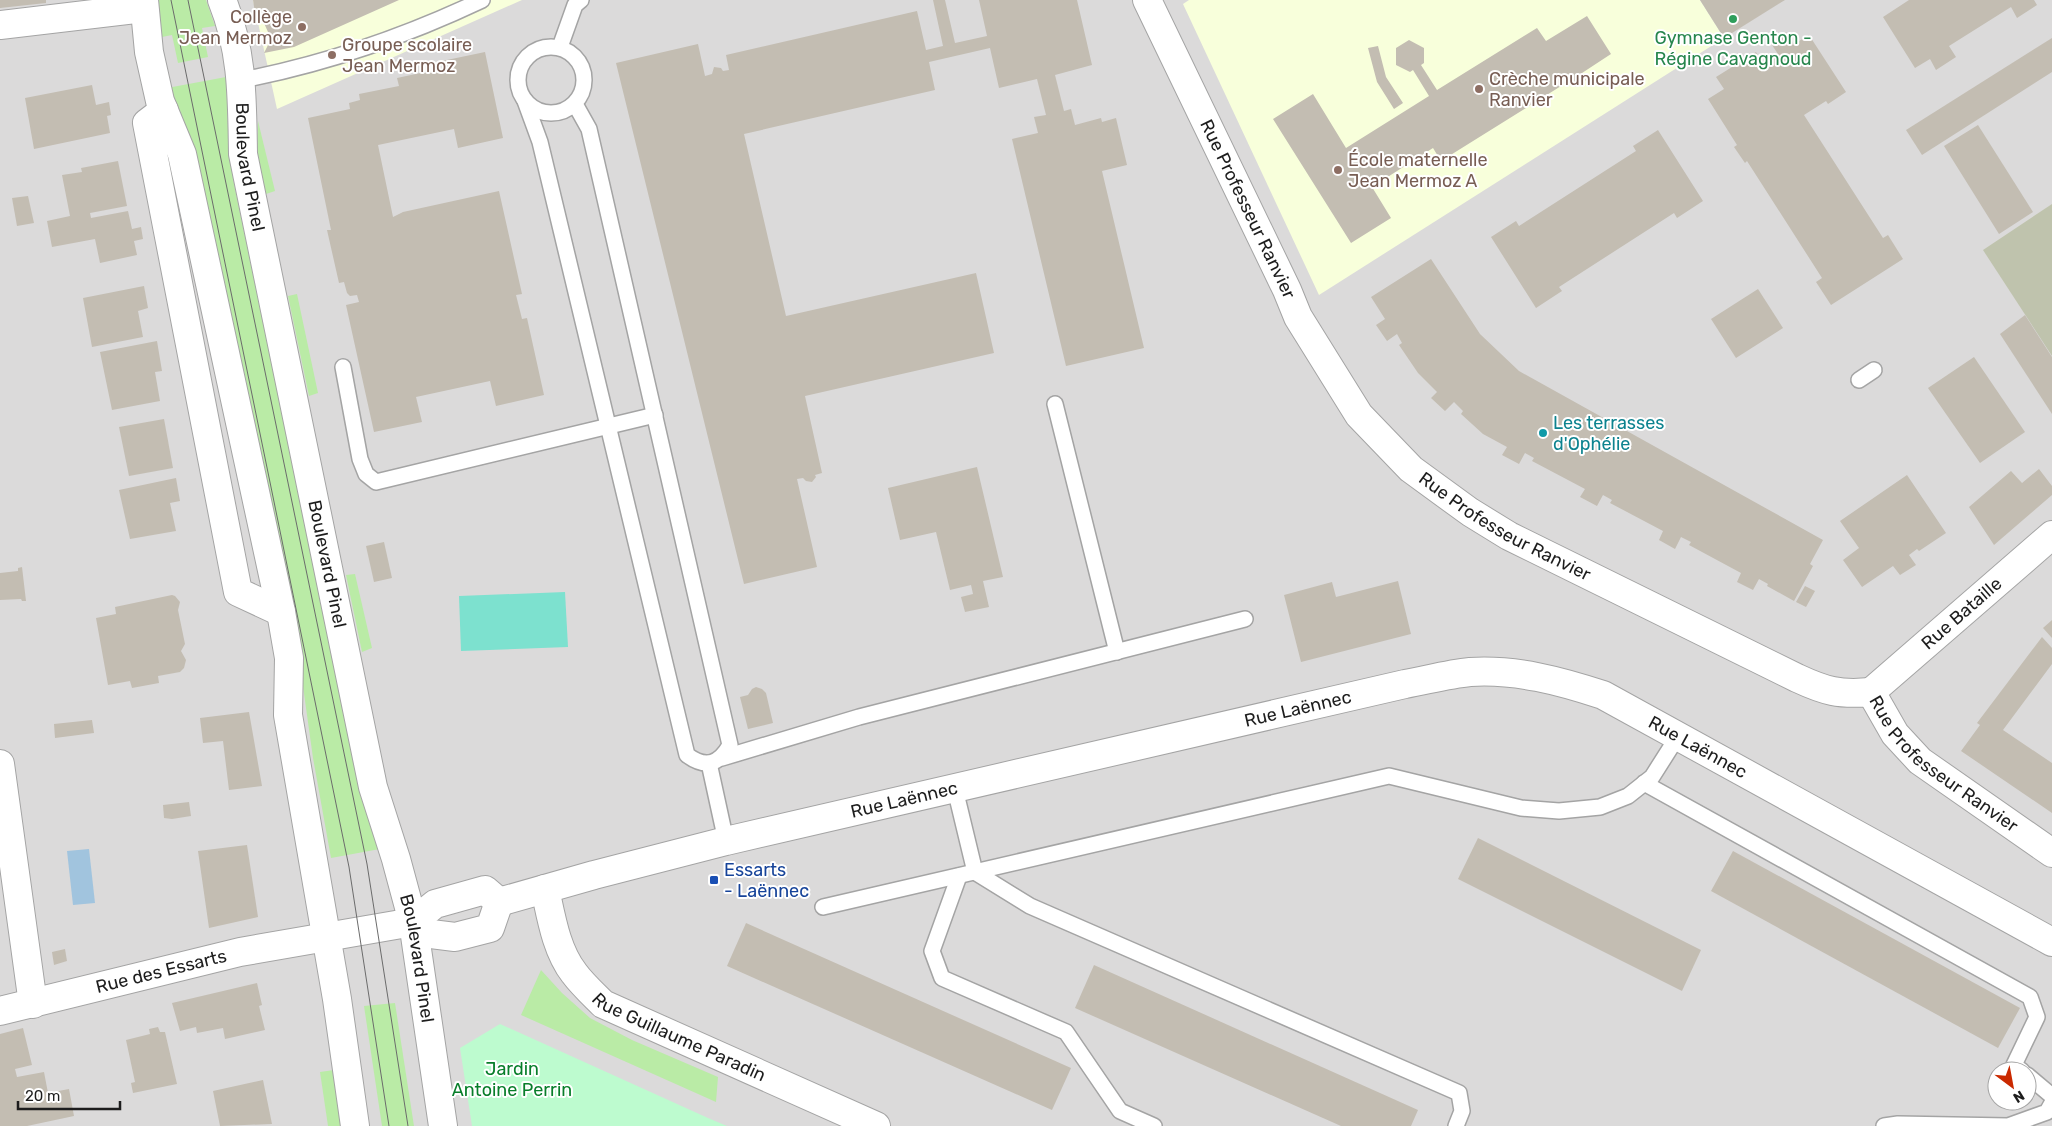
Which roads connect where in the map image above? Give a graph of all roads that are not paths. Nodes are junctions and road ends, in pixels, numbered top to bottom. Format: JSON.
{"nodes":[{"id":1,"x":222,"y":0,"type":"edge"},
{"id":2,"x":482,"y":0,"type":"edge"},
{"id":3,"x":581,"y":0,"type":"edge"},
{"id":4,"x":1147,"y":0,"type":"edge"},
{"id":5,"x":144,"y":4,"type":"edge"},
{"id":6,"x":0,"y":25,"type":"edge"},
{"id":7,"x":560,"y":47,"type":"junction"},
{"id":8,"x":242,"y":80,"type":"junction"},
{"id":9,"x":525,"y":101,"type":"junction"},
{"id":10,"x":575,"y":104,"type":"junction"},
{"id":11,"x":164,"y":110,"type":"junction"},
{"id":12,"x":343,"y":367,"type":"dead end"},
{"id":13,"x":1874,"y":370,"type":"dead end"},
{"id":14,"x":1858,"y":380,"type":"dead end"},
{"id":15,"x":1055,"y":404,"type":"dead end"},
{"id":16,"x":655,"y":415,"type":"junction"},
{"id":17,"x":608,"y":426,"type":"junction"},
{"id":18,"x":2052,"y":535,"type":"edge"},
{"id":19,"x":281,"y":612,"type":"junction"},
{"id":20,"x":1245,"y":619,"type":"dead end"},
{"id":21,"x":1117,"y":652,"type":"junction"},
{"id":22,"x":1871,"y":692,"type":"junction"},
{"id":23,"x":1678,"y":736,"type":"junction"},
{"id":24,"x":716,"y":760,"type":"junction"},
{"id":25,"x":0,"y":764,"type":"edge"},
{"id":26,"x":1644,"y":783,"type":"junction"},
{"id":27,"x":955,"y":789,"type":"junction"},
{"id":28,"x":726,"y":841,"type":"junction"},
{"id":29,"x":2052,"y":853,"type":"edge"},
{"id":30,"x":975,"y":872,"type":"junction"},
{"id":31,"x":959,"y":876,"type":"junction"},
{"id":32,"x":545,"y":889,"type":"junction"},
{"id":33,"x":499,"y":902,"type":"junction"},
{"id":34,"x":823,"y":907,"type":"dead end"},
{"id":35,"x":414,"y":922,"type":"junction"},
{"id":36,"x":325,"y":936,"type":"junction"},
{"id":37,"x":2052,"y":942,"type":"edge"},
{"id":38,"x":33,"y":1004,"type":"junction"},
{"id":39,"x":0,"y":1011,"type":"edge"},
{"id":40,"x":2016,"y":1061,"type":"edge"},
{"id":41,"x":2037,"y":1083,"type":"edge"},
{"id":42,"x":2052,"y":1096,"type":"edge"},
{"id":43,"x":2052,"y":1103,"type":"edge"},
{"id":44,"x":355,"y":1126,"type":"edge"},
{"id":45,"x":443,"y":1126,"type":"edge"},
{"id":46,"x":876,"y":1126,"type":"edge"},
{"id":47,"x":1154,"y":1126,"type":"edge"},
{"id":48,"x":1456,"y":1126,"type":"edge"},
{"id":49,"x":1884,"y":1126,"type":"edge"}],
"edges":[{"from":1,"to":8,"type":"street","name":"Boulevard Pinel"},
{"from":2,"to":8,"type":"lane"},
{"from":3,"to":7,"type":"lane"},
{"from":4,"to":22,"type":"street","name":"Rue Professeur Ranvier"},
{"from":5,"to":6,"type":"street"},
{"from":5,"to":11,"type":"street"},
{"from":7,"to":9,"type":"lane"},
{"from":7,"to":10,"type":"lane"},
{"from":8,"to":35,"type":"street","name":"Boulevard Pinel"},
{"from":9,"to":10,"type":"lane"},
{"from":9,"to":17,"type":"lane"},
{"from":10,"to":16,"type":"lane"},
{"from":11,"to":19,"type":"street"},
{"from":11,"to":19,"type":"street"},
{"from":12,"to":17,"type":"lane"},
{"from":13,"to":14,"type":"lane"},
{"from":15,"to":21,"type":"lane"},
{"from":16,"to":17,"type":"lane"},
{"from":16,"to":24,"type":"lane"},
{"from":17,"to":24,"type":"lane"},
{"from":18,"to":22,"type":"street","name":"Rue Bataille"},
{"from":19,"to":36,"type":"street"},
{"from":20,"to":21,"type":"lane"},
{"from":21,"to":24,"type":"lane"},
{"from":22,"to":29,"type":"street","name":"Rue Professeur Ranvier"},
{"from":23,"to":26,"type":"lane"},
{"from":23,"to":27,"type":"street","name":"Rue Laënnec"},
{"from":23,"to":37,"type":"street","name":"Rue Laënnec"},
{"from":24,"to":28,"type":"lane"},
{"from":25,"to":38,"type":"street"},
{"from":26,"to":30,"type":"lane"},
{"from":26,"to":40,"type":"lane"},
{"from":27,"to":28,"type":"street","name":"Rue Laënnec"},
{"from":27,"to":30,"type":"lane"},
{"from":28,"to":32,"type":"street","name":"Rue Laënnec"},
{"from":30,"to":31,"type":"lane"},
{"from":30,"to":48,"type":"lane"},
{"from":31,"to":34,"type":"lane"},
{"from":31,"to":47,"type":"lane"},
{"from":32,"to":33,"type":"street","name":"Rue Laënnec"},
{"from":32,"to":46,"type":"street","name":"Rue Guillaume Paradin"},
{"from":33,"to":35,"type":"street"},
{"from":33,"to":35,"type":"street"},
{"from":35,"to":36,"type":"street"},
{"from":35,"to":45,"type":"street","name":"Boulevard Pinel"},
{"from":36,"to":38,"type":"street","name":"Rue des Essarts"},
{"from":36,"to":44,"type":"street"},
{"from":38,"to":39,"type":"street","name":"Rue des Essarts"},
{"from":41,"to":42,"type":"lane"},
{"from":43,"to":49,"type":"lane"}]}
